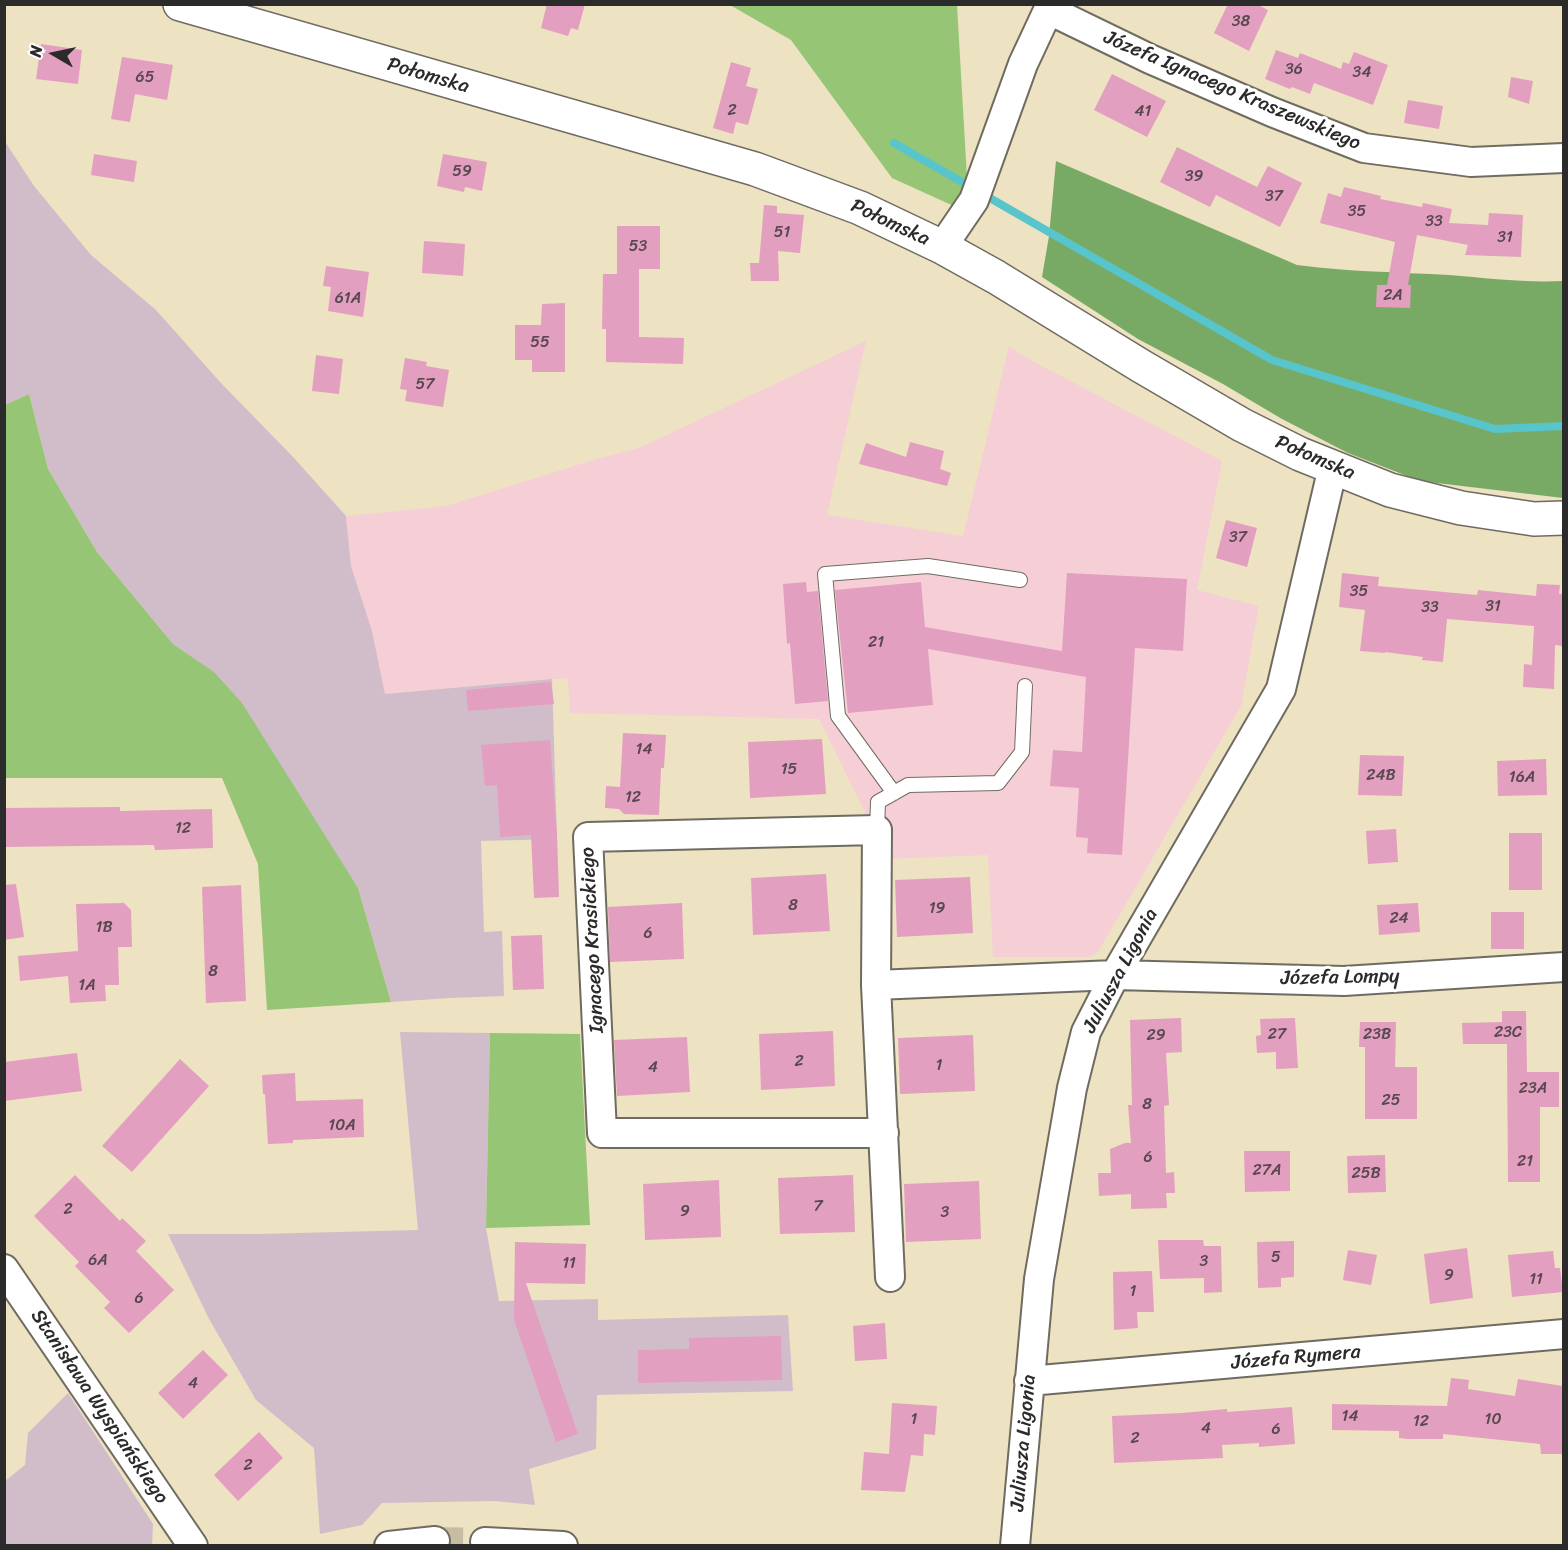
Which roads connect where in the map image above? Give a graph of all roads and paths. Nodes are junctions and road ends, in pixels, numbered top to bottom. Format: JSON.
{"nodes":[{"id":1,"x":180,"y":4,"type":"edge"},
{"id":2,"x":1050,"y":7,"type":"edge"},
{"id":3,"x":1563,"y":158,"type":"edge"},
{"id":4,"x":942,"y":247,"type":"junction"},
{"id":5,"x":1334,"y":467,"type":"junction"},
{"id":6,"x":1563,"y":518,"type":"edge"},
{"id":7,"x":1020,"y":580,"type":"dead end"},
{"id":8,"x":1025,"y":687,"type":"dead end"},
{"id":9,"x":894,"y":793,"type":"junction"},
{"id":10,"x":877,"y":830,"type":"junction"},
{"id":11,"x":1563,"y":967,"type":"edge"},
{"id":12,"x":1115,"y":975,"type":"junction"},
{"id":13,"x":876,"y":985,"type":"junction"},
{"id":14,"x":884,"y":1133,"type":"junction"},
{"id":15,"x":4,"y":1269,"type":"edge"},
{"id":16,"x":890,"y":1277,"type":"dead end"},
{"id":17,"x":1563,"y":1334,"type":"edge"},
{"id":18,"x":1029,"y":1382,"type":"junction"},
{"id":19,"x":435,"y":1541,"type":"dead end"},
{"id":20,"x":486,"y":1542,"type":"dead end"},
{"id":21,"x":192,"y":1545,"type":"edge"},
{"id":22,"x":390,"y":1545,"type":"edge"},
{"id":23,"x":563,"y":1545,"type":"edge"},
{"id":24,"x":1015,"y":1545,"type":"edge"}],
"edges":[{"from":1,"to":4,"type":"street","name":"Połomska"},
{"from":2,"to":3,"type":"street","name":"Józefa Ignacego Kraszewskiego"},
{"from":2,"to":4,"type":"street"},
{"from":4,"to":5,"type":"street","name":"Połomska"},
{"from":5,"to":6,"type":"street","name":"Połomska"},
{"from":5,"to":12,"type":"street","name":"Juliusza Ligonia"},
{"from":7,"to":9,"type":"lane"},
{"from":8,"to":9,"type":"lane"},
{"from":9,"to":10,"type":"lane"},
{"from":10,"to":13,"type":"street"},
{"from":10,"to":14,"type":"street","name":"Ignacego Krasickiego"},
{"from":11,"to":12,"type":"street","name":"Józefa Lompy"},
{"from":12,"to":13,"type":"street"},
{"from":12,"to":18,"type":"street","name":"Juliusza Ligonia"},
{"from":13,"to":14,"type":"street"},
{"from":14,"to":16,"type":"street"},
{"from":15,"to":21,"type":"street","name":"Stanisława Wyspiańskiego"},
{"from":17,"to":18,"type":"street","name":"Józefa Rymera"},
{"from":18,"to":24,"type":"street","name":"Juliusza Ligonia"},
{"from":19,"to":22,"type":"street"},
{"from":20,"to":23,"type":"street"}]}
